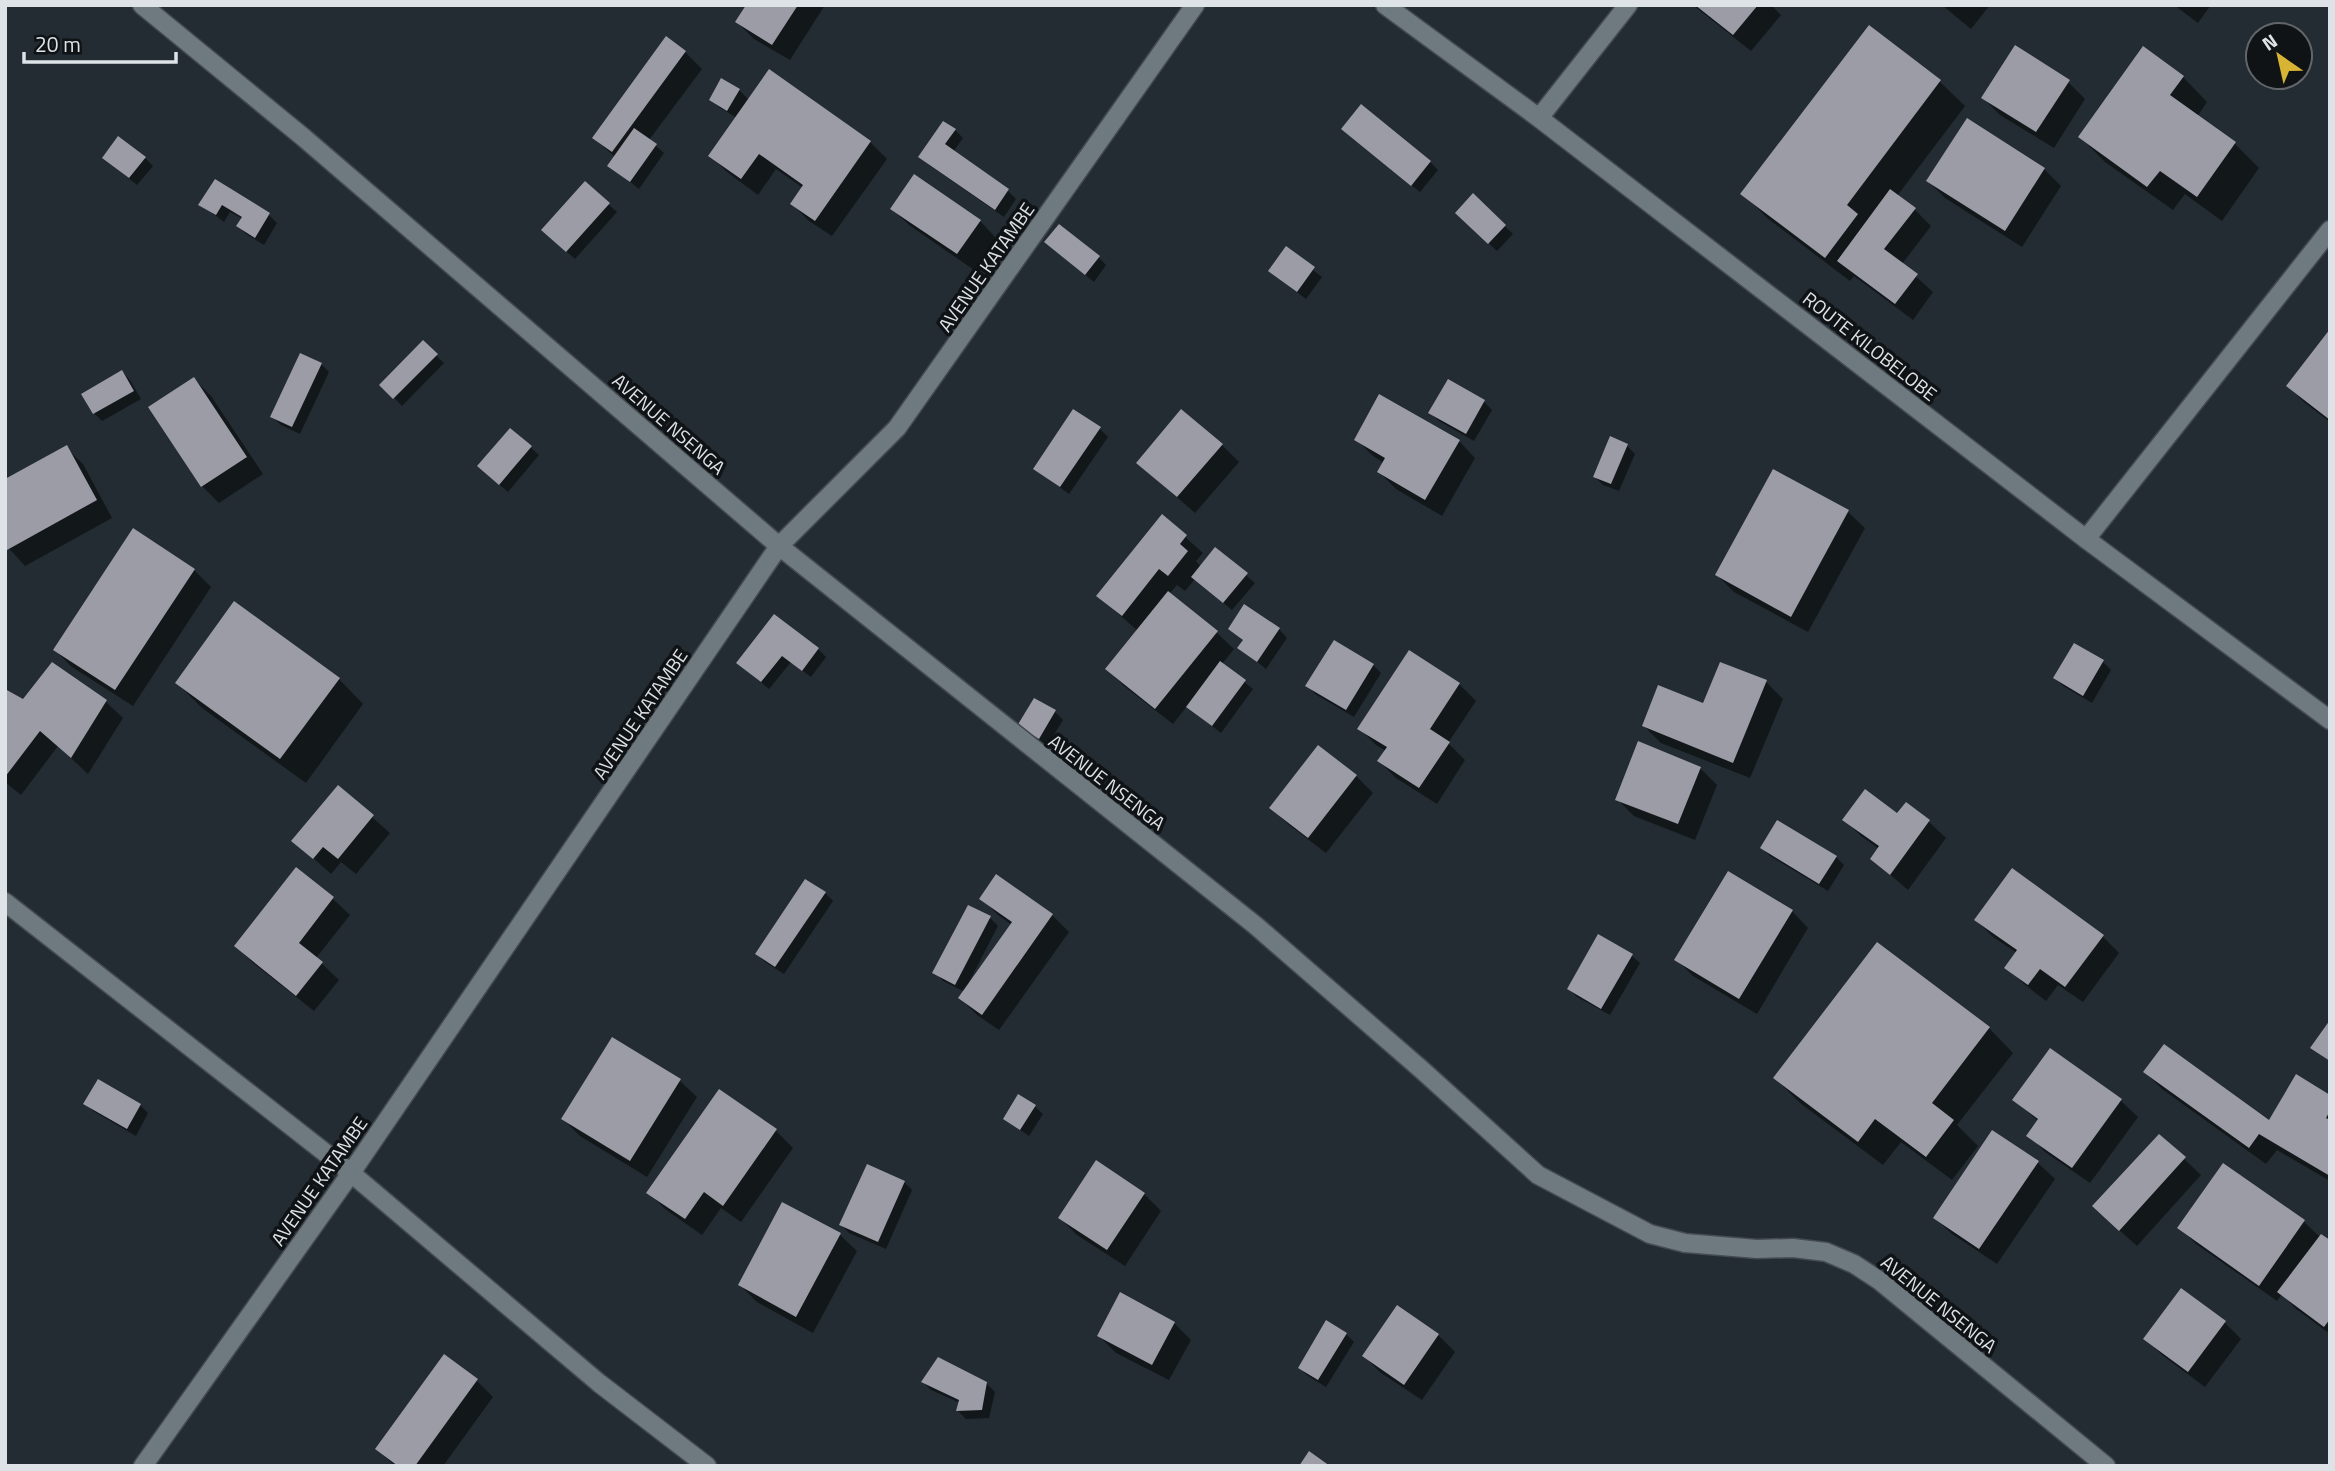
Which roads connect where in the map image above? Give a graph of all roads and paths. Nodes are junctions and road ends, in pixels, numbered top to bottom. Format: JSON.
{"nodes":[{"id":1,"x":142,"y":5,"type":"edge"},
{"id":2,"x":1195,"y":5,"type":"edge"},
{"id":3,"x":1385,"y":5,"type":"edge"},
{"id":4,"x":1628,"y":5,"type":"edge"},
{"id":5,"x":1539,"y":118,"type":"junction"},
{"id":6,"x":2330,"y":230,"type":"edge"},
{"id":7,"x":2086,"y":539,"type":"junction"},
{"id":8,"x":779,"y":546,"type":"junction"},
{"id":9,"x":2330,"y":720,"type":"edge"},
{"id":10,"x":5,"y":902,"type":"edge"},
{"id":11,"x":351,"y":1174,"type":"junction"},
{"id":12,"x":143,"y":1466,"type":"edge"},
{"id":13,"x":707,"y":1466,"type":"edge"},
{"id":14,"x":2106,"y":1466,"type":"edge"}],
"edges":[{"from":1,"to":8,"type":"street","name":"AVENUE NSENGA"},
{"from":2,"to":8,"type":"street","name":"AVENUE KATAMBE"},
{"from":3,"to":5,"type":"street","name":"ROUTE KILOBELOBE"},
{"from":4,"to":5,"type":"street"},
{"from":5,"to":7,"type":"street","name":"ROUTE KILOBELOBE"},
{"from":6,"to":7,"type":"street"},
{"from":7,"to":9,"type":"street","name":"ROUTE KILOBELOBE"},
{"from":8,"to":11,"type":"street","name":"AVENUE KATAMBE"},
{"from":8,"to":14,"type":"street","name":"AVENUE NSENGA"},
{"from":10,"to":11,"type":"street"},
{"from":11,"to":12,"type":"street","name":"AVENUE KATAMBE"},
{"from":11,"to":13,"type":"street"}]}
